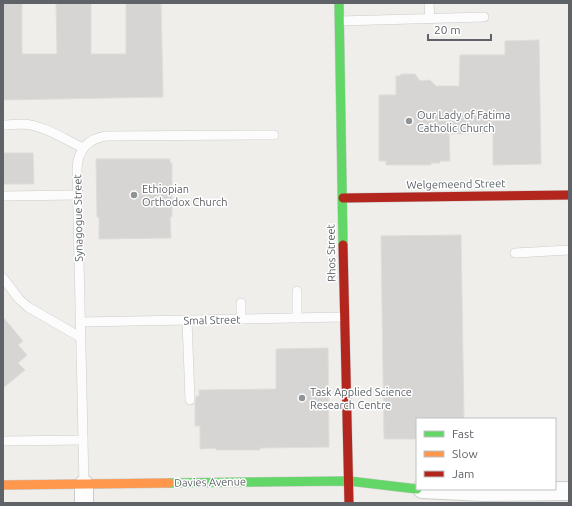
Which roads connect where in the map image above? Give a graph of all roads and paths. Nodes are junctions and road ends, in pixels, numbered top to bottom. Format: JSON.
{"nodes":[{"id":1,"x":340,"y":3,"type":"edge"},
{"id":2,"x":429,"y":3,"type":"edge"},
{"id":3,"x":484,"y":17,"type":"dead end"},
{"id":4,"x":430,"y":19,"type":"junction"},
{"id":5,"x":340,"y":21,"type":"junction"},
{"id":6,"x":3,"y":125,"type":"edge"},
{"id":7,"x":274,"y":135,"type":"dead end"},
{"id":8,"x":83,"y":148,"type":"junction"},
{"id":9,"x":78,"y":195,"type":"junction"},
{"id":10,"x":569,"y":195,"type":"edge"},
{"id":11,"x":3,"y":196,"type":"edge"},
{"id":12,"x":343,"y":198,"type":"junction"},
{"id":13,"x":569,"y":250,"type":"edge"},
{"id":14,"x":515,"y":253,"type":"dead end"},
{"id":15,"x":3,"y":278,"type":"edge"},
{"id":16,"x":297,"y":292,"type":"dead end"},
{"id":17,"x":241,"y":303,"type":"dead end"},
{"id":18,"x":344,"y":317,"type":"junction"},
{"id":19,"x":297,"y":318,"type":"junction"},
{"id":20,"x":241,"y":319,"type":"junction"},
{"id":21,"x":187,"y":320,"type":"junction"},
{"id":22,"x":80,"y":322,"type":"junction"},
{"id":23,"x":80,"y":337,"type":"junction"},
{"id":24,"x":190,"y":400,"type":"dead end"},
{"id":25,"x":3,"y":440,"type":"edge"},
{"id":26,"x":83,"y":440,"type":"junction"},
{"id":27,"x":349,"y":481,"type":"junction"},
{"id":28,"x":84,"y":484,"type":"junction"},
{"id":29,"x":3,"y":485,"type":"edge"},
{"id":30,"x":416,"y":489,"type":"edge"},
{"id":31,"x":443,"y":490,"type":"edge"},
{"id":32,"x":569,"y":491,"type":"edge"},
{"id":33,"x":84,"y":503,"type":"edge"},
{"id":34,"x":349,"y":503,"type":"edge"}],
"edges":[{"from":1,"to":5,"type":"street","name":"Rhos Street"},
{"from":2,"to":4,"type":"lane"},
{"from":3,"to":4,"type":"lane"},
{"from":4,"to":5,"type":"lane"},
{"from":5,"to":12,"type":"street","name":"Rhos Street"},
{"from":6,"to":8,"type":"lane"},
{"from":7,"to":8,"type":"lane"},
{"from":8,"to":9,"type":"lane","name":"Synagogue Street"},
{"from":9,"to":11,"type":"lane"},
{"from":9,"to":22,"type":"lane","name":"Synagogue Street"},
{"from":10,"to":12,"type":"street","name":"Welgemeend Street"},
{"from":12,"to":18,"type":"street","name":"Rhos Street"},
{"from":13,"to":14,"type":"lane"},
{"from":15,"to":23,"type":"lane"},
{"from":16,"to":19,"type":"lane"},
{"from":17,"to":20,"type":"lane"},
{"from":18,"to":19,"type":"lane","name":"Smal Street"},
{"from":18,"to":27,"type":"street","name":"Rhos Street"},
{"from":19,"to":20,"type":"lane","name":"Smal Street"},
{"from":20,"to":21,"type":"lane","name":"Smal Street"},
{"from":21,"to":22,"type":"lane","name":"Smal Street"},
{"from":21,"to":24,"type":"lane"},
{"from":22,"to":23,"type":"lane","name":"Synagogue Street"},
{"from":23,"to":26,"type":"lane","name":"Synagogue Street"},
{"from":25,"to":26,"type":"lane"},
{"from":26,"to":28,"type":"lane","name":"Synagogue Street"},
{"from":27,"to":28,"type":"street","name":"Davies Avenue"},
{"from":27,"to":30,"type":"street","name":"Davies Avenue"},
{"from":27,"to":34,"type":"street","name":"Rhos Street"},
{"from":28,"to":29,"type":"street","name":"Davies Avenue"},
{"from":28,"to":33,"type":"street"},
{"from":31,"to":32,"type":"street"}]}
